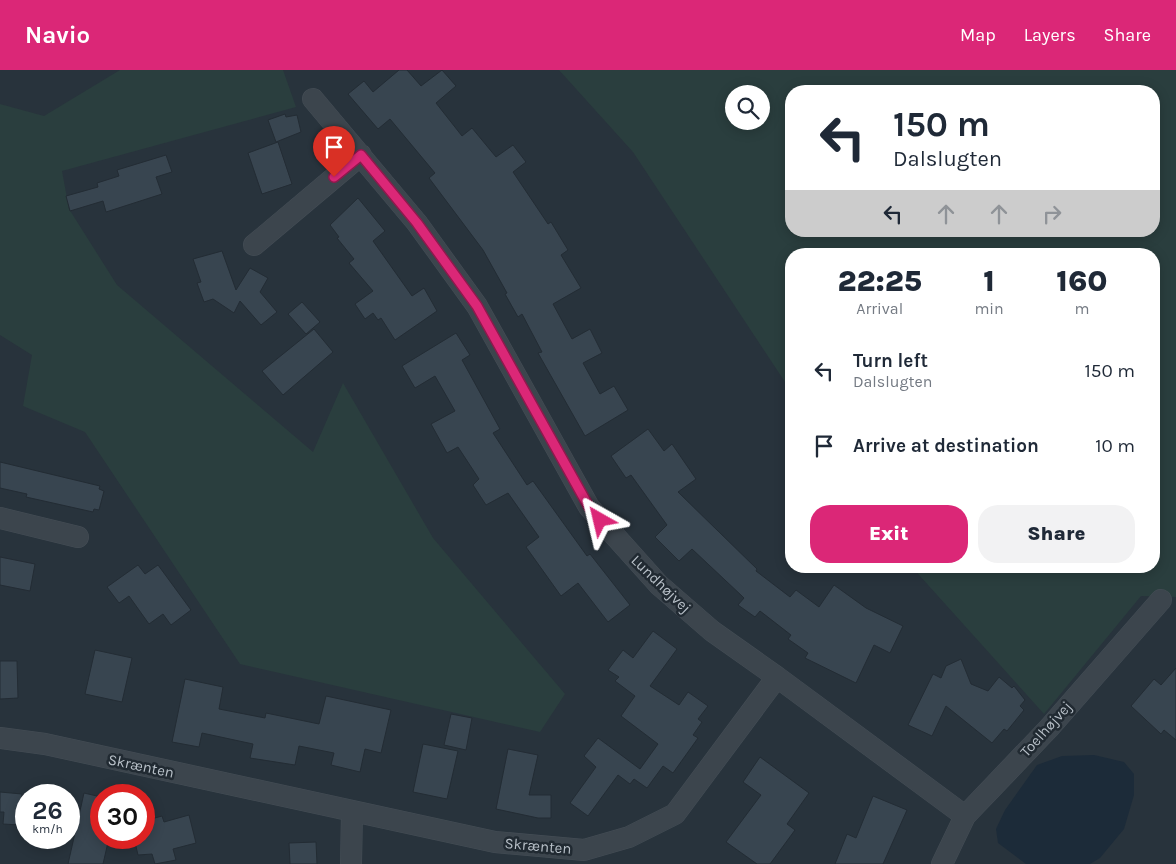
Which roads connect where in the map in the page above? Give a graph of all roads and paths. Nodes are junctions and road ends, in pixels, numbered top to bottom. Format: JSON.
{"nodes":[{"id":1,"x":313,"y":100,"type":"dead end"},
{"id":2,"x":361,"y":155,"type":"junction"},
{"id":3,"x":254,"y":245,"type":"dead end"},
{"id":4,"x":0,"y":518,"type":"edge"},
{"id":5,"x":78,"y":537,"type":"dead end"},
{"id":6,"x":1161,"y":600,"type":"dead end"},
{"id":7,"x":777,"y":677,"type":"junction"},
{"id":8,"x":0,"y":738,"type":"edge"},
{"id":9,"x":352,"y":812,"type":"junction"},
{"id":10,"x":965,"y":816,"type":"junction"},
{"id":11,"x":351,"y":864,"type":"edge"},
{"id":12,"x":942,"y":864,"type":"edge"}],
"edges":[{"from":1,"to":2,"type":"street","name":"Lundhøjvej"},
{"from":2,"to":3,"type":"street"},
{"from":2,"to":7,"type":"street","name":"Lundhøjvej"},
{"from":4,"to":5,"type":"street"},
{"from":6,"to":10,"type":"street","name":"Toelhøjvej"},
{"from":7,"to":9,"type":"street","name":"Skrænten"},
{"from":7,"to":10,"type":"street"},
{"from":8,"to":9,"type":"street","name":"Skrænten"},
{"from":9,"to":11,"type":"street"},
{"from":10,"to":12,"type":"street","name":"Toelhøjvej"}]}
